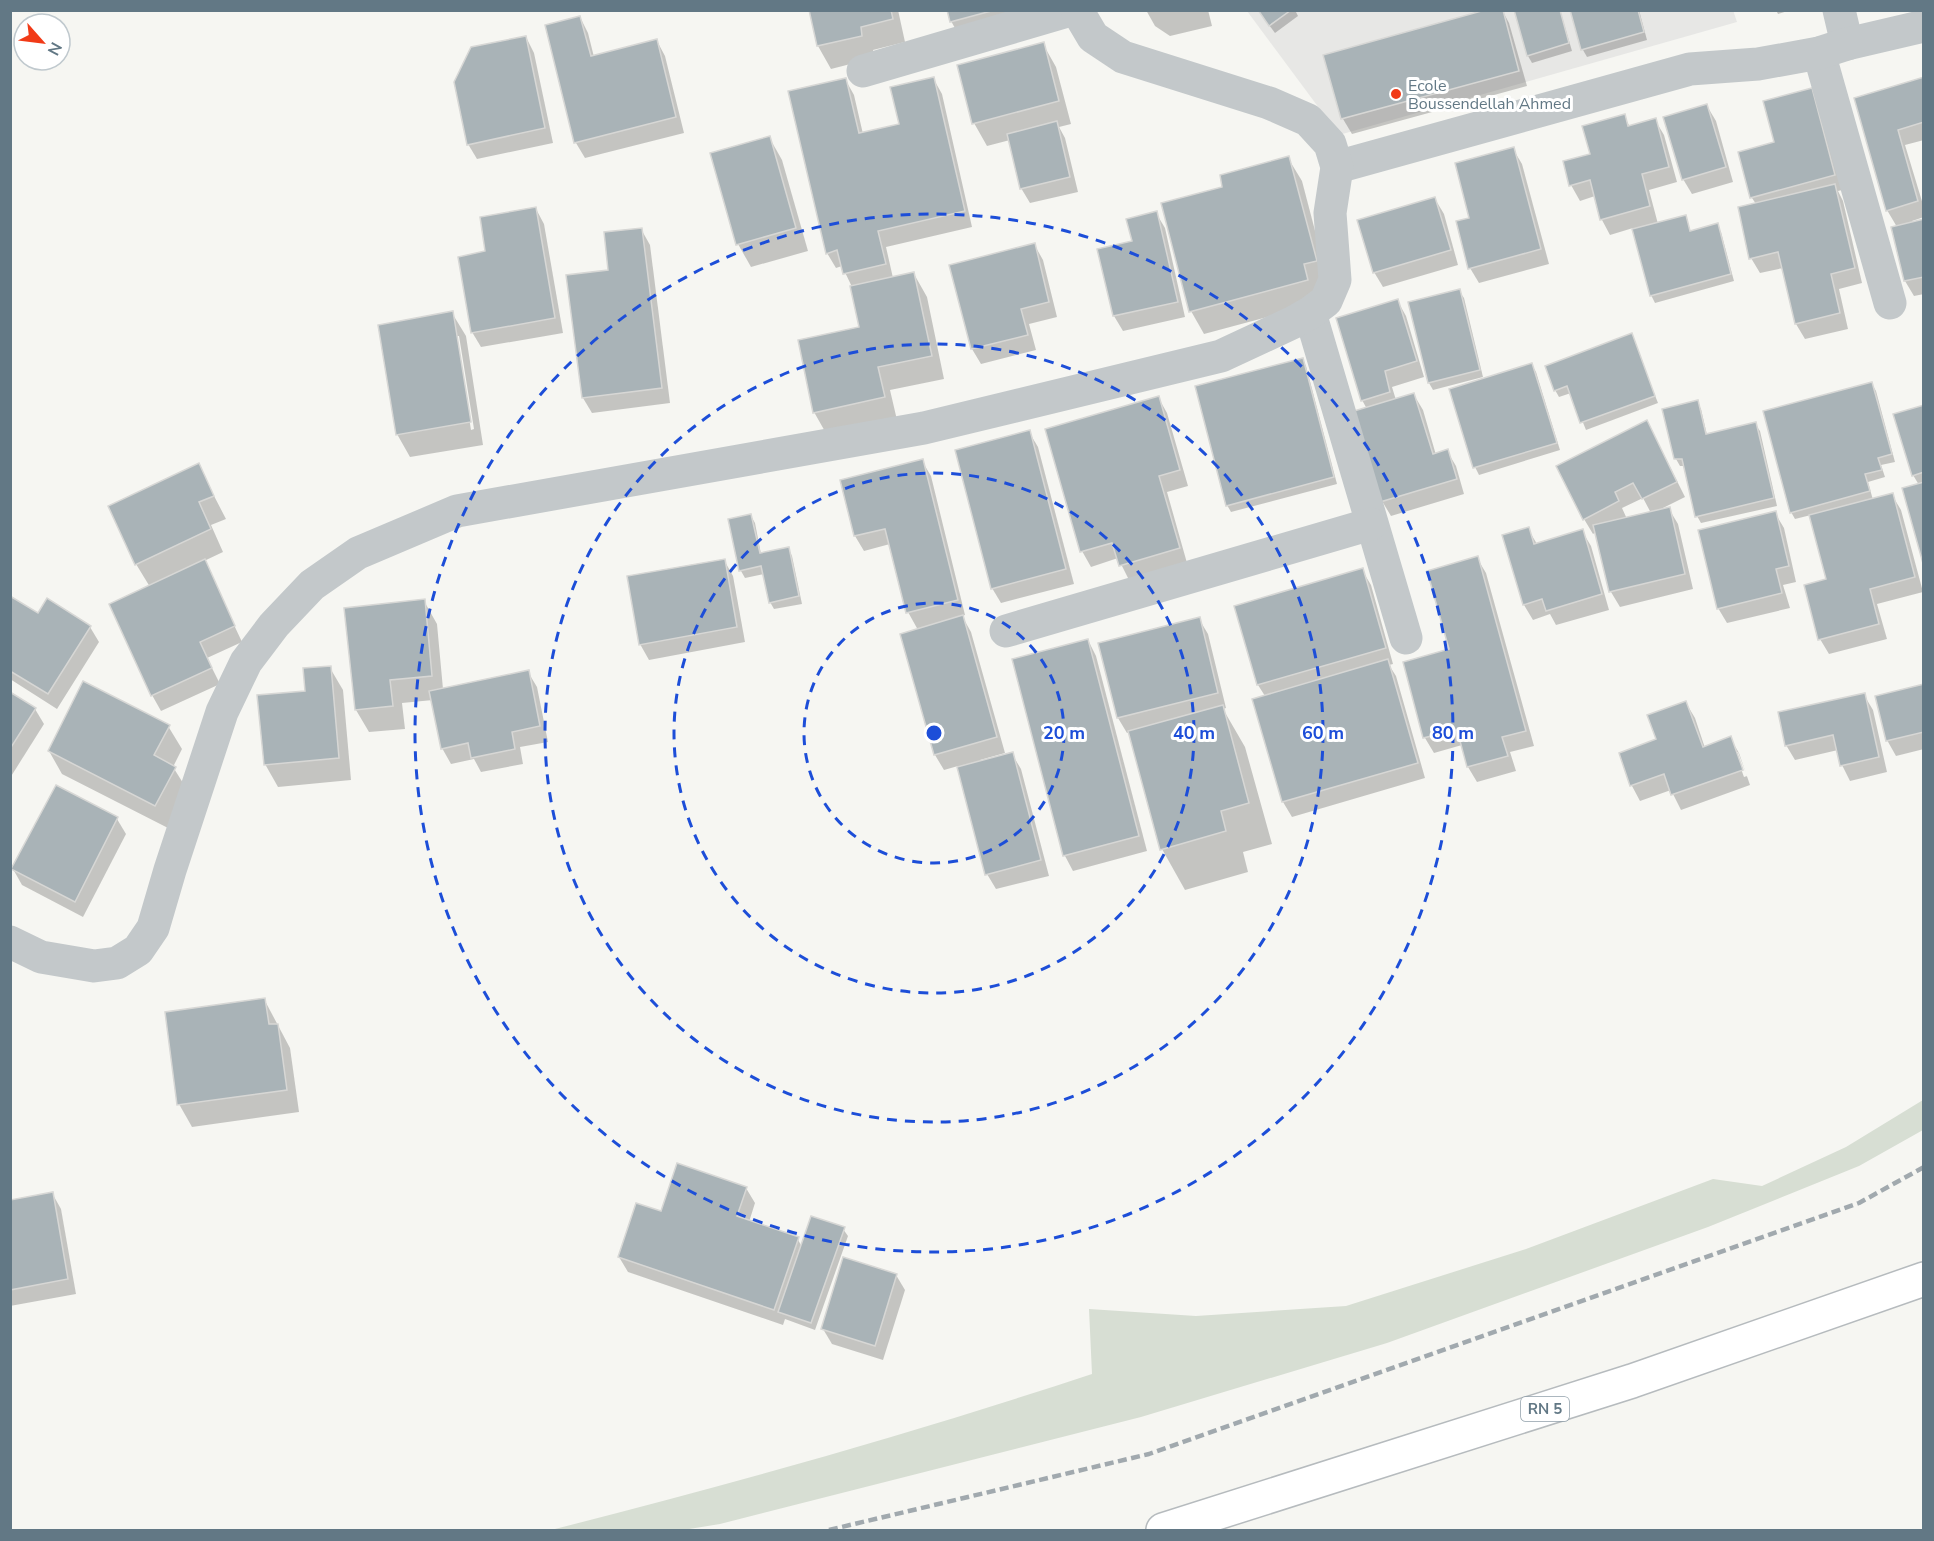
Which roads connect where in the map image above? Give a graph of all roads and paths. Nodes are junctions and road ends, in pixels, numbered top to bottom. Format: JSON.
{"nodes":[{"id":1,"x":1071,"y":10,"type":"edge"},
{"id":2,"x":1077,"y":10,"type":"edge"},
{"id":3,"x":1839,"y":10,"type":"edge"},
{"id":4,"x":1923,"y":26,"type":"edge"},
{"id":5,"x":1833,"y":48,"type":"junction"},
{"id":6,"x":863,"y":70,"type":"dead end"},
{"id":7,"x":1337,"y":167,"type":"junction"},
{"id":8,"x":1890,"y":303,"type":"dead end"},
{"id":9,"x":1310,"y":313,"type":"junction"},
{"id":10,"x":1371,"y":524,"type":"junction"},
{"id":11,"x":1006,"y":631,"type":"dead end"},
{"id":12,"x":1406,"y":638,"type":"dead end"},
{"id":13,"x":10,"y":942,"type":"edge"},
{"id":14,"x":1923,"y":1279,"type":"edge"},
{"id":15,"x":1163,"y":1530,"type":"edge"}],
"edges":[{"from":1,"to":6,"type":"street"},
{"from":2,"to":7,"type":"street"},
{"from":3,"to":5,"type":"street"},
{"from":4,"to":5,"type":"street"},
{"from":5,"to":7,"type":"street"},
{"from":5,"to":8,"type":"street"},
{"from":7,"to":9,"type":"street"},
{"from":9,"to":10,"type":"street"},
{"from":9,"to":13,"type":"street"},
{"from":10,"to":11,"type":"street"},
{"from":10,"to":12,"type":"street"},
{"from":14,"to":15,"type":"main road","number":"RN 5"}]}
